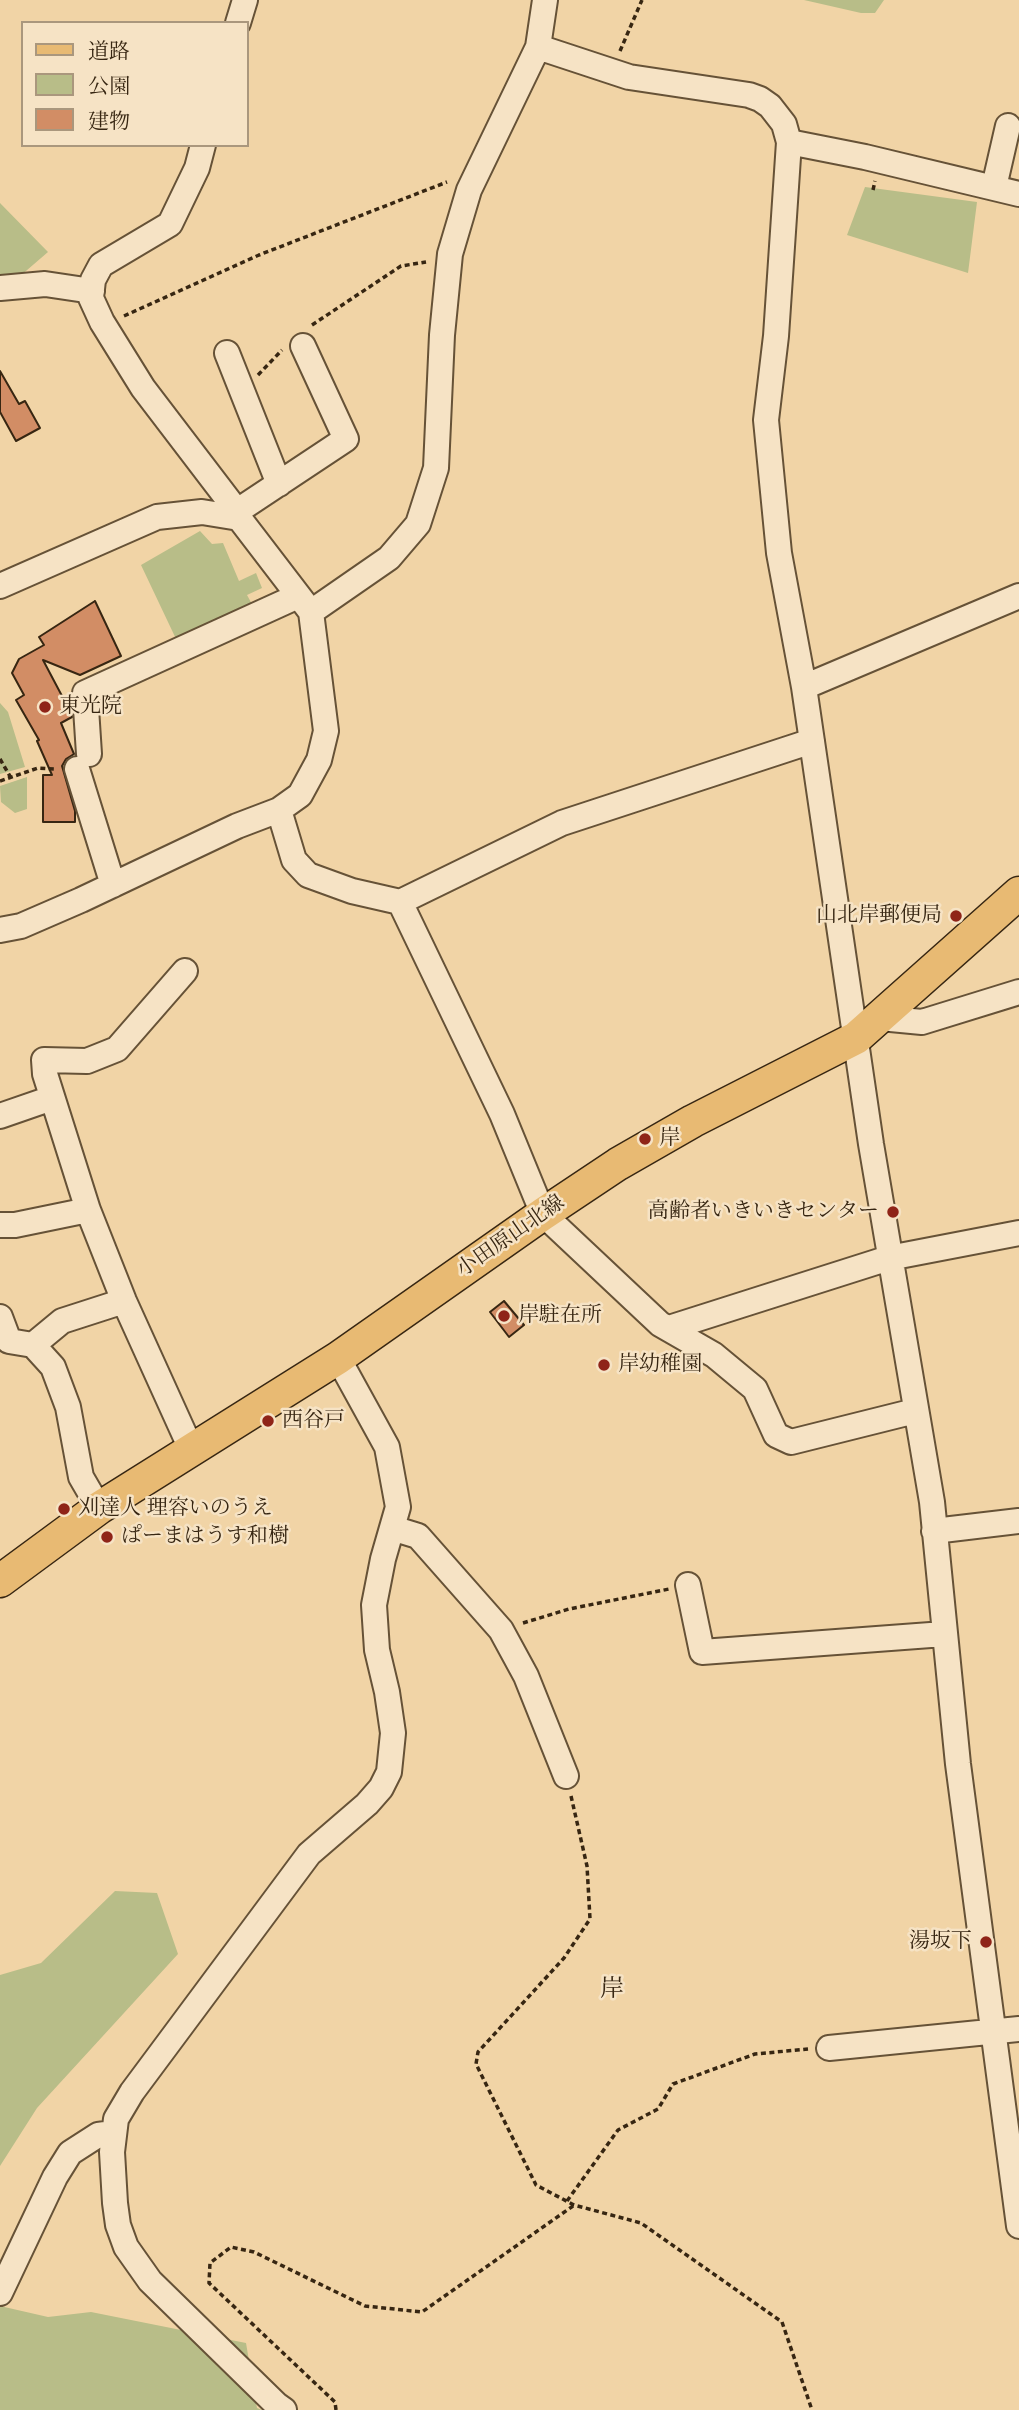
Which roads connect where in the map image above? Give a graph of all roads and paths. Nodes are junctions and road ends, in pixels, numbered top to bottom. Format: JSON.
{"nodes":[{"id":1,"x":245,"y":0,"type":"edge"},
{"id":2,"x":545,"y":0,"type":"edge"},
{"id":3,"x":642,"y":0,"type":"edge"},
{"id":4,"x":239,"y":21,"type":"edge"},
{"id":5,"x":538,"y":47,"type":"junction"},
{"id":6,"x":611,"y":72,"type":"junction"},
{"id":7,"x":1009,"y":126,"type":"dead end"},
{"id":8,"x":789,"y":142,"type":"junction"},
{"id":9,"x":202,"y":147,"type":"edge"},
{"id":10,"x":478,"y":170,"type":"junction"},
{"id":11,"x":994,"y":187,"type":"junction"},
{"id":12,"x":1019,"y":194,"type":"edge"},
{"id":13,"x":450,"y":257,"type":"junction"},
{"id":14,"x":0,"y":288,"type":"edge"},
{"id":15,"x":92,"y":291,"type":"junction"},
{"id":16,"x":103,"y":325,"type":"junction"},
{"id":17,"x":299,"y":340,"type":"junction"},
{"id":18,"x":227,"y":353,"type":"dead end"},
{"id":19,"x":242,"y":391,"type":"junction"},
{"id":20,"x":279,"y":484,"type":"junction"},
{"id":21,"x":238,"y":515,"type":"junction"},
{"id":22,"x":0,"y":586,"type":"edge"},
{"id":23,"x":1019,"y":596,"type":"edge"},
{"id":24,"x":304,"y":604,"type":"junction"},
{"id":25,"x":804,"y":687,"type":"junction"},
{"id":26,"x":813,"y":741,"type":"junction"},
{"id":27,"x":0,"y":759,"type":"edge"},
{"id":28,"x":75,"y":764,"type":"junction"},
{"id":29,"x":11,"y":778,"type":"junction"},
{"id":30,"x":0,"y":781,"type":"edge"},
{"id":31,"x":279,"y":810,"type":"junction"},
{"id":32,"x":113,"y":885,"type":"junction"},
{"id":33,"x":1019,"y":893,"type":"edge"},
{"id":34,"x":400,"y":902,"type":"junction"},
{"id":35,"x":0,"y":930,"type":"edge"},
{"id":36,"x":184,"y":971,"type":"dead end"},
{"id":37,"x":1019,"y":992,"type":"edge"},
{"id":38,"x":880,"y":1018,"type":"junction"},
{"id":39,"x":856,"y":1038,"type":"junction"},
{"id":40,"x":52,"y":1098,"type":"junction"},
{"id":41,"x":0,"y":1116,"type":"edge"},
{"id":42,"x":88,"y":1210,"type":"junction"},
{"id":43,"x":543,"y":1214,"type":"junction"},
{"id":44,"x":0,"y":1225,"type":"edge"},
{"id":45,"x":1019,"y":1233,"type":"edge"},
{"id":46,"x":890,"y":1258,"type":"junction"},
{"id":47,"x":124,"y":1301,"type":"junction"},
{"id":48,"x":0,"y":1317,"type":"edge"},
{"id":49,"x":669,"y":1328,"type":"junction"},
{"id":50,"x":33,"y":1345,"type":"junction"},
{"id":51,"x":338,"y":1357,"type":"junction"},
{"id":52,"x":915,"y":1411,"type":"junction"},
{"id":53,"x":192,"y":1451,"type":"junction"},
{"id":54,"x":99,"y":1508,"type":"junction"},
{"id":55,"x":1019,"y":1521,"type":"edge"},
{"id":56,"x":392,"y":1528,"type":"junction"},
{"id":57,"x":934,"y":1531,"type":"junction"},
{"id":58,"x":0,"y":1581,"type":"edge"},
{"id":59,"x":688,"y":1585,"type":"joint"},
{"id":60,"x":501,"y":1630,"type":"junction"},
{"id":61,"x":944,"y":1634,"type":"junction"},
{"id":62,"x":566,"y":1776,"type":"joint"},
{"id":63,"x":1019,"y":2029,"type":"edge"},
{"id":64,"x":994,"y":2032,"type":"junction"},
{"id":65,"x":829,"y":2048,"type":"joint"},
{"id":66,"x":113,"y":2133,"type":"junction"},
{"id":67,"x":567,"y":2201,"type":"junction"},
{"id":68,"x":574,"y":2205,"type":"junction"},
{"id":69,"x":1019,"y":2226,"type":"edge"},
{"id":70,"x":0,"y":2293,"type":"edge"},
{"id":71,"x":284,"y":2410,"type":"edge"},
{"id":72,"x":336,"y":2410,"type":"edge"},
{"id":73,"x":813,"y":2410,"type":"edge"}],
"edges":[{"from":1,"to":4,"type":"street"},
{"from":2,"to":5,"type":"street"},
{"from":3,"to":6,"type":"path"},
{"from":5,"to":6,"type":"street"},
{"from":5,"to":10,"type":"street"},
{"from":6,"to":8,"type":"street"},
{"from":7,"to":11,"type":"street"},
{"from":8,"to":11,"type":"street"},
{"from":8,"to":25,"type":"street"},
{"from":9,"to":15,"type":"street"},
{"from":10,"to":13,"type":"street"},
{"from":10,"to":16,"type":"path"},
{"from":11,"to":12,"type":"street"},
{"from":13,"to":17,"type":"path"},
{"from":13,"to":24,"type":"street"},
{"from":14,"to":15,"type":"street"},
{"from":15,"to":16,"type":"street"},
{"from":16,"to":21,"type":"street"},
{"from":17,"to":19,"type":"path"},
{"from":17,"to":20,"type":"street"},
{"from":18,"to":19,"type":"street"},
{"from":19,"to":20,"type":"street"},
{"from":20,"to":21,"type":"street"},
{"from":21,"to":22,"type":"street"},
{"from":21,"to":24,"type":"street"},
{"from":23,"to":25,"type":"street"},
{"from":24,"to":28,"type":"street"},
{"from":24,"to":31,"type":"street"},
{"from":25,"to":26,"type":"street"},
{"from":26,"to":34,"type":"street"},
{"from":26,"to":39,"type":"street"},
{"from":27,"to":29,"type":"path"},
{"from":28,"to":29,"type":"path"},
{"from":28,"to":32,"type":"street"},
{"from":29,"to":30,"type":"path"},
{"from":31,"to":32,"type":"street"},
{"from":31,"to":34,"type":"street"},
{"from":32,"to":35,"type":"street"},
{"from":33,"to":38,"type":"main road","name":"小田原山北線"},
{"from":34,"to":43,"type":"street"},
{"from":36,"to":40,"type":"street"},
{"from":37,"to":38,"type":"street"},
{"from":38,"to":39,"type":"main road","name":"小田原山北線"},
{"from":39,"to":43,"type":"main road","name":"小田原山北線"},
{"from":39,"to":46,"type":"street"},
{"from":40,"to":41,"type":"street"},
{"from":40,"to":42,"type":"street"},
{"from":42,"to":44,"type":"street"},
{"from":42,"to":47,"type":"street"},
{"from":43,"to":49,"type":"street"},
{"from":43,"to":51,"type":"main road","name":"小田原山北線"},
{"from":45,"to":46,"type":"street"},
{"from":46,"to":49,"type":"street"},
{"from":46,"to":52,"type":"street"},
{"from":47,"to":50,"type":"street"},
{"from":47,"to":53,"type":"street"},
{"from":48,"to":50,"type":"street"},
{"from":49,"to":52,"type":"street"},
{"from":50,"to":54,"type":"street"},
{"from":51,"to":53,"type":"main road","name":"小田原山北線"},
{"from":51,"to":56,"type":"street"},
{"from":52,"to":57,"type":"street"},
{"from":53,"to":54,"type":"main road","name":"小田原山北線"},
{"from":54,"to":58,"type":"main road","name":"小田原山北線"},
{"from":55,"to":57,"type":"street"},
{"from":56,"to":60,"type":"street"},
{"from":56,"to":66,"type":"street"},
{"from":57,"to":61,"type":"street"},
{"from":59,"to":60,"type":"path"},
{"from":59,"to":61,"type":"street"},
{"from":60,"to":62,"type":"street"},
{"from":61,"to":64,"type":"street"},
{"from":62,"to":67,"type":"path"},
{"from":63,"to":64,"type":"street"},
{"from":64,"to":65,"type":"street"},
{"from":64,"to":69,"type":"street"},
{"from":65,"to":67,"type":"path"},
{"from":66,"to":70,"type":"street"},
{"from":66,"to":71,"type":"street"},
{"from":67,"to":68,"type":"path"},
{"from":68,"to":72,"type":"path"},
{"from":68,"to":73,"type":"path"}]}
